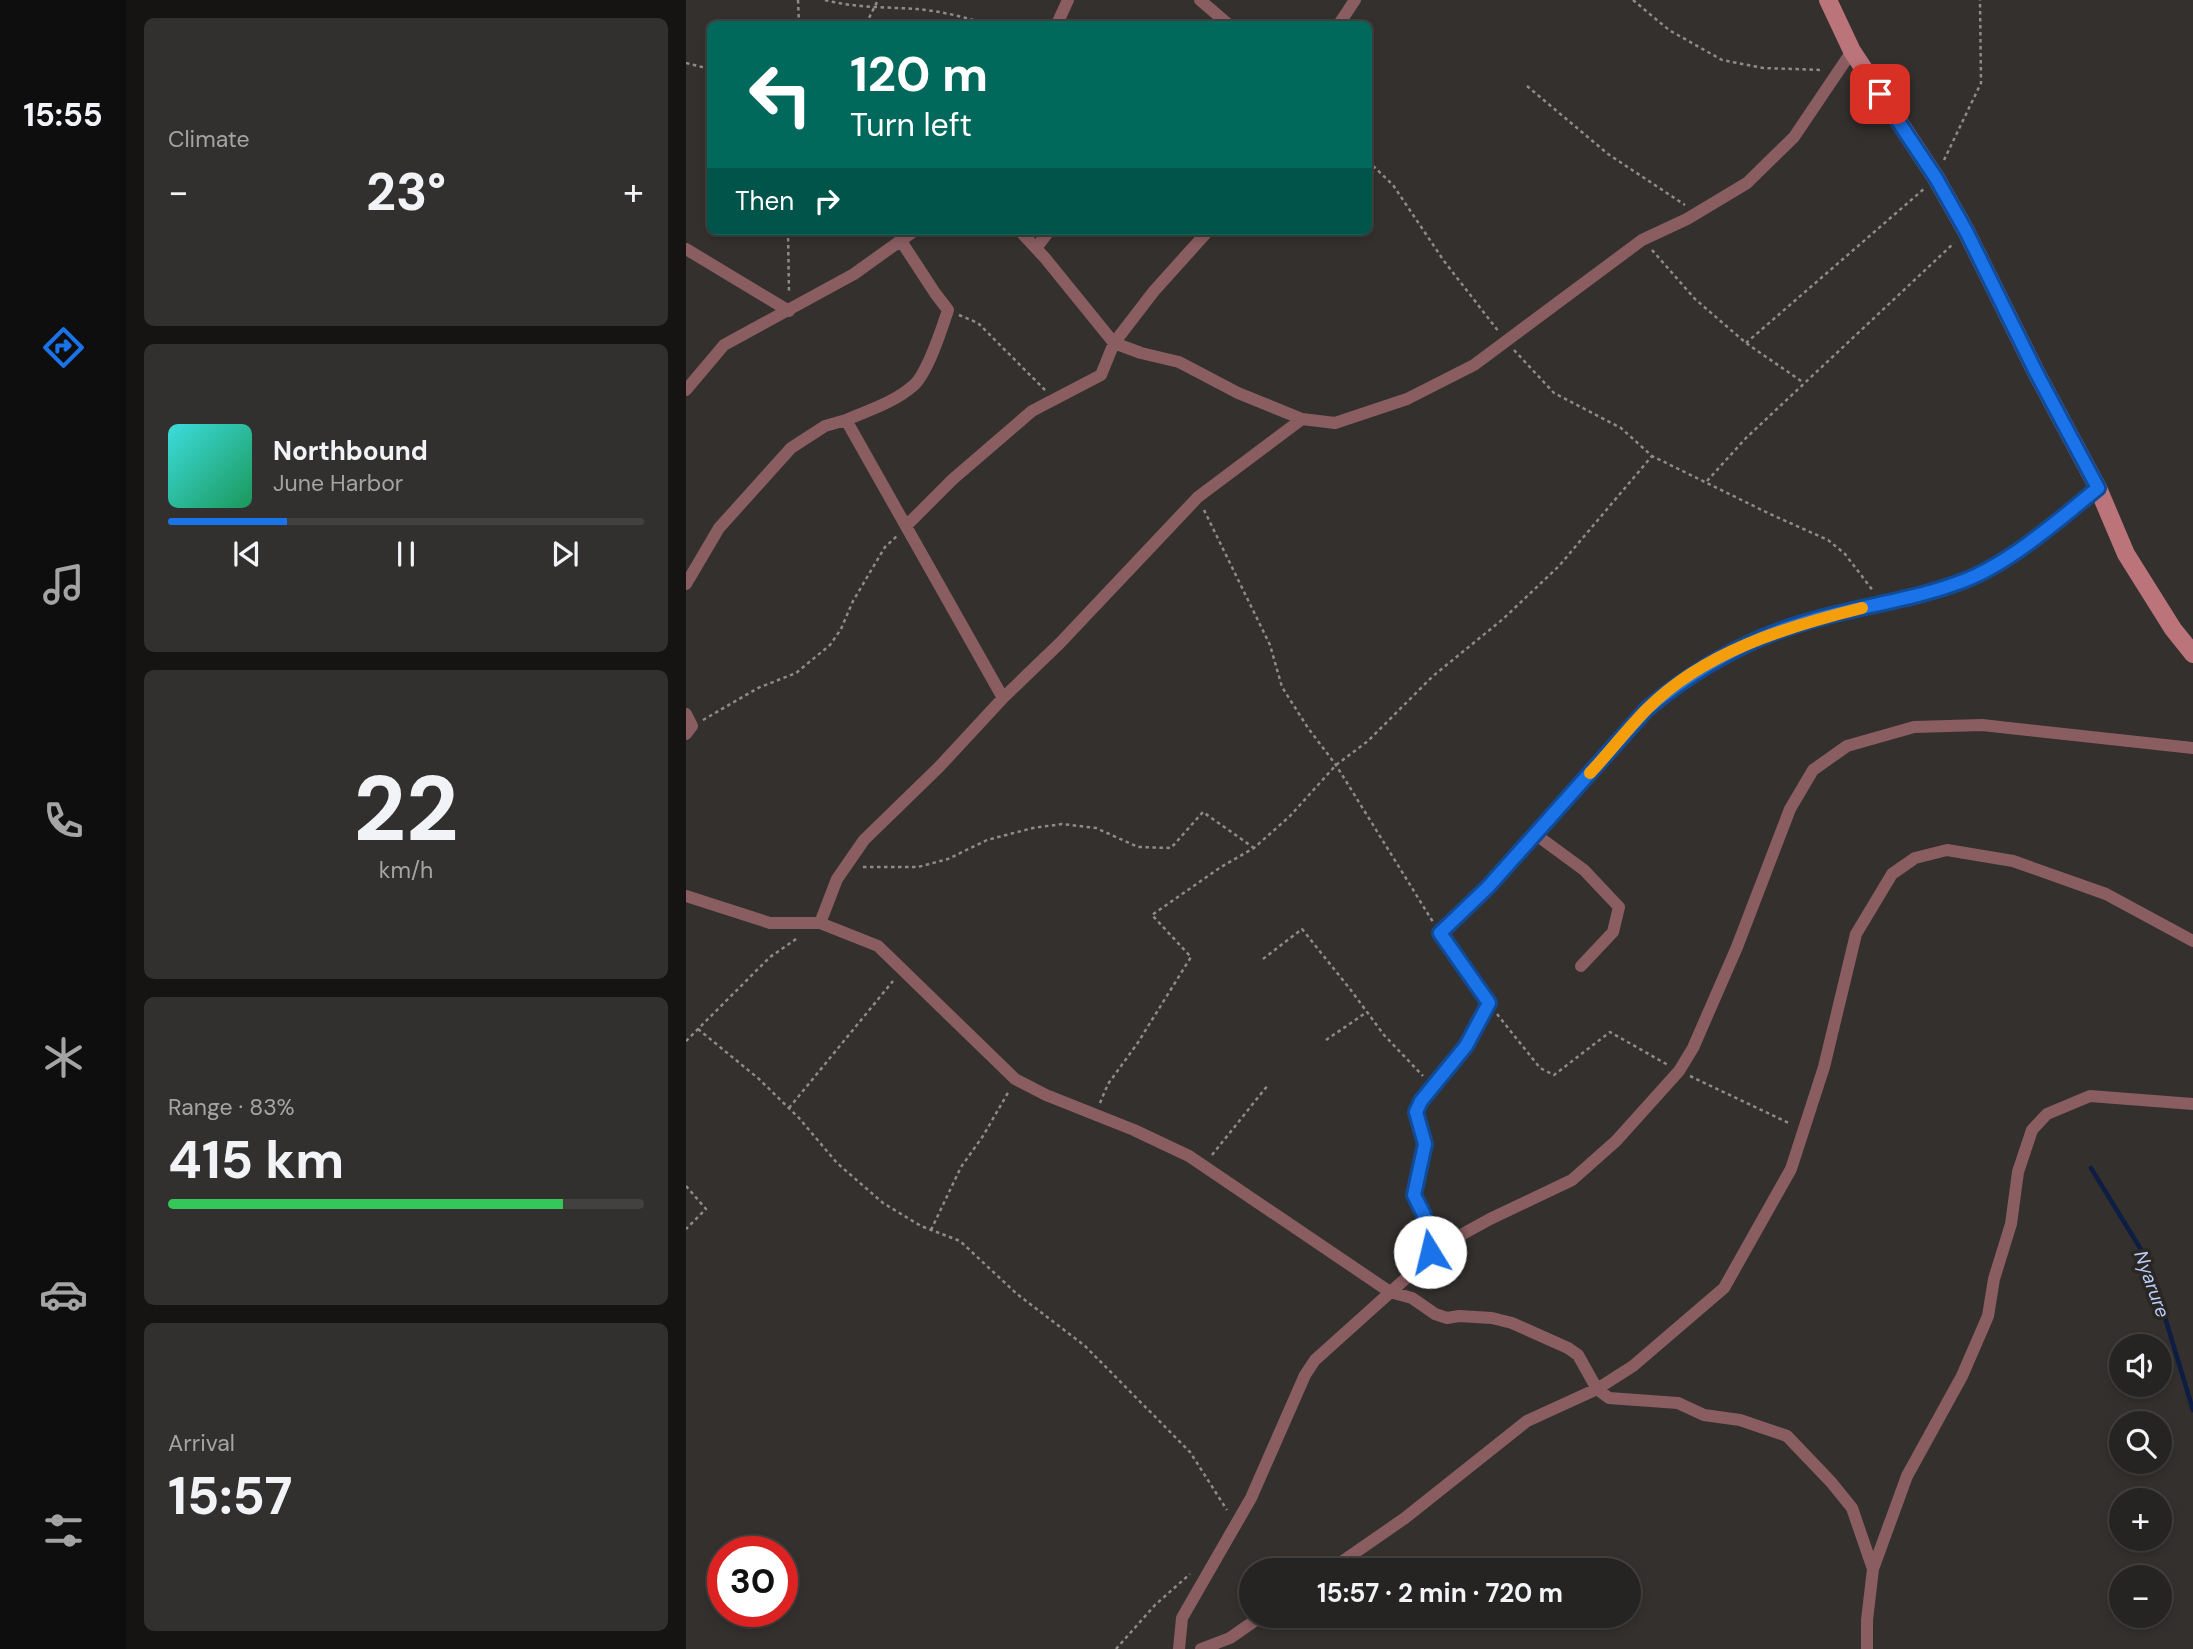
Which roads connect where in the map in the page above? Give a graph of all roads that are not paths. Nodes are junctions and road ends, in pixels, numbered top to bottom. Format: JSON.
{"nodes":[{"id":1,"x":1068,"y":0,"type":"edge"},
{"id":2,"x":1200,"y":0,"type":"edge"},
{"id":3,"x":1354,"y":0,"type":"edge"},
{"id":4,"x":1828,"y":0,"type":"edge"},
{"id":5,"x":1058,"y":21,"type":"edge"},
{"id":6,"x":1224,"y":21,"type":"edge"},
{"id":7,"x":1341,"y":21,"type":"edge"},
{"id":8,"x":1852,"y":51,"type":"junction"},
{"id":9,"x":909,"y":235,"type":"edge"},
{"id":10,"x":1024,"y":235,"type":"edge"},
{"id":11,"x":1046,"y":235,"type":"edge"},
{"id":12,"x":1204,"y":235,"type":"edge"},
{"id":13,"x":901,"y":241,"type":"junction"},
{"id":14,"x":1035,"y":248,"type":"junction"},
{"id":15,"x":686,"y":249,"type":"edge"},
{"id":16,"x":789,"y":311,"type":"junction"},
{"id":17,"x":1114,"y":343,"type":"junction"},
{"id":18,"x":686,"y":390,"type":"edge"},
{"id":19,"x":1302,"y":419,"type":"junction"},
{"id":20,"x":846,"y":420,"type":"junction"},
{"id":21,"x":2098,"y":488,"type":"junction"},
{"id":22,"x":906,"y":526,"type":"junction"},
{"id":23,"x":686,"y":584,"type":"edge"},
{"id":24,"x":2193,"y":654,"type":"edge"},
{"id":25,"x":1003,"y":698,"type":"junction"},
{"id":26,"x":686,"y":714,"type":"edge"},
{"id":27,"x":689,"y":730,"type":"edge"},
{"id":28,"x":2193,"y":748,"type":"edge"},
{"id":29,"x":1535,"y":834,"type":"junction"},
{"id":30,"x":686,"y":896,"type":"edge"},
{"id":31,"x":820,"y":923,"type":"junction"},
{"id":32,"x":2193,"y":941,"type":"edge"},
{"id":33,"x":1581,"y":966,"type":"dead end"},
{"id":34,"x":2193,"y":1104,"type":"edge"},
{"id":35,"x":1430,"y":1252,"type":"junction"},
{"id":36,"x":1390,"y":1292,"type":"junction"},
{"id":37,"x":1597,"y":1389,"type":"junction"},
{"id":38,"x":1347,"y":1558,"type":"edge"},
{"id":39,"x":1873,"y":1569,"type":"junction"},
{"id":40,"x":1245,"y":1628,"type":"edge"},
{"id":41,"x":1179,"y":1649,"type":"edge"},
{"id":42,"x":1201,"y":1649,"type":"edge"},
{"id":43,"x":1867,"y":1649,"type":"edge"}],
"edges":[{"from":1,"to":5,"type":"street"},
{"from":2,"to":6,"type":"street"},
{"from":3,"to":7,"type":"street"},
{"from":4,"to":8,"type":"main road"},
{"from":8,"to":19,"type":"street"},
{"from":8,"to":21,"type":"main road"},
{"from":9,"to":13,"type":"street"},
{"from":10,"to":14,"type":"street"},
{"from":11,"to":14,"type":"street"},
{"from":12,"to":17,"type":"street"},
{"from":13,"to":16,"type":"street"},
{"from":13,"to":20,"type":"street"},
{"from":14,"to":17,"type":"street"},
{"from":15,"to":16,"type":"street"},
{"from":16,"to":18,"type":"street"},
{"from":17,"to":19,"type":"street"},
{"from":17,"to":22,"type":"street"},
{"from":19,"to":25,"type":"street"},
{"from":20,"to":22,"type":"street"},
{"from":20,"to":23,"type":"street"},
{"from":21,"to":24,"type":"main road"},
{"from":21,"to":29,"type":"street"},
{"from":22,"to":25,"type":"street"},
{"from":25,"to":31,"type":"street"},
{"from":26,"to":27,"type":"street"},
{"from":28,"to":35,"type":"street"},
{"from":29,"to":33,"type":"street"},
{"from":29,"to":35,"type":"street"},
{"from":30,"to":31,"type":"street"},
{"from":31,"to":36,"type":"street"},
{"from":32,"to":37,"type":"street"},
{"from":34,"to":39,"type":"street"},
{"from":35,"to":36,"type":"street"},
{"from":36,"to":37,"type":"street"},
{"from":36,"to":41,"type":"street"},
{"from":37,"to":38,"type":"street"},
{"from":37,"to":39,"type":"street"},
{"from":39,"to":43,"type":"street"},
{"from":40,"to":42,"type":"street"}]}
